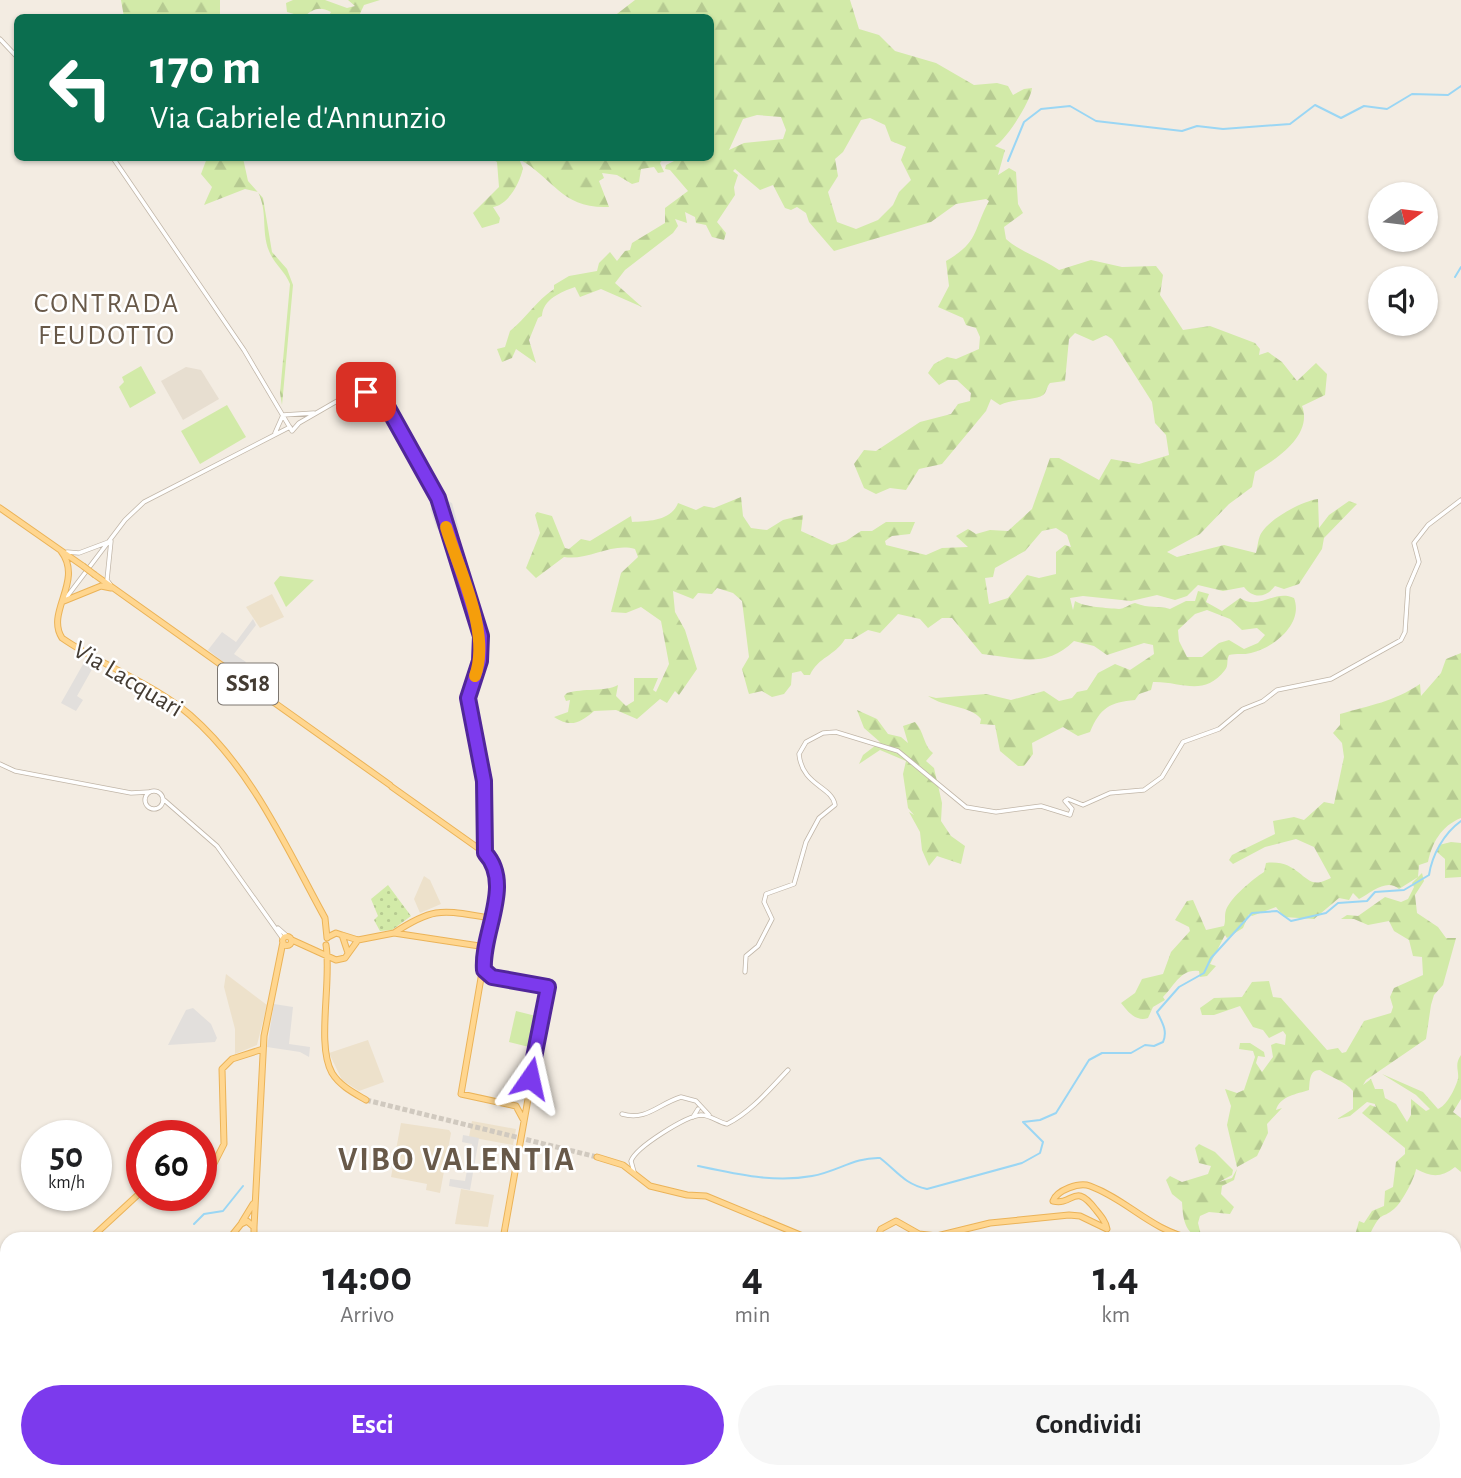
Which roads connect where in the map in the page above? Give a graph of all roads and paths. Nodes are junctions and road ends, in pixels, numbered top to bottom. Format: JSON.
{"nodes":[{"id":1,"x":0,"y":39,"type":"edge"},
{"id":2,"x":14,"y":54,"type":"edge"},
{"id":3,"x":115,"y":161,"type":"edge"},
{"id":4,"x":293,"y":413,"type":"junction"},
{"id":5,"x":315,"y":413,"type":"junction"},
{"id":6,"x":283,"y":415,"type":"junction"},
{"id":7,"x":299,"y":423,"type":"junction"},
{"id":8,"x":290,"y":427,"type":"junction"},
{"id":9,"x":276,"y":434,"type":"junction"},
{"id":10,"x":1461,"y":500,"type":"edge"},
{"id":11,"x":0,"y":508,"type":"edge"},
{"id":12,"x":111,"y":541,"type":"junction"},
{"id":13,"x":61,"y":551,"type":"junction"},
{"id":14,"x":112,"y":588,"type":"junction"},
{"id":15,"x":64,"y":601,"type":"junction"},
{"id":16,"x":0,"y":764,"type":"edge"},
{"id":17,"x":149,"y":792,"type":"junction"},
{"id":18,"x":131,"y":793,"type":"junction"},
{"id":19,"x":163,"y":799,"type":"junction"},
{"id":20,"x":145,"y":803,"type":"junction"},
{"id":21,"x":158,"y":808,"type":"junction"},
{"id":22,"x":174,"y":811,"type":"junction"},
{"id":23,"x":485,"y":853,"type":"junction"},
{"id":24,"x":325,"y":918,"type":"junction"},
{"id":25,"x":491,"y":918,"type":"junction"},
{"id":26,"x":394,"y":933,"type":"junction"},
{"id":27,"x":341,"y":934,"type":"junction"},
{"id":28,"x":358,"y":940,"type":"junction"},
{"id":29,"x":287,"y":941,"type":"junction"},
{"id":30,"x":327,"y":941,"type":"junction"},
{"id":31,"x":486,"y":947,"type":"junction"},
{"id":32,"x":317,"y":953,"type":"junction"},
{"id":33,"x":348,"y":953,"type":"junction"},
{"id":34,"x":328,"y":957,"type":"junction"},
{"id":35,"x":483,"y":965,"type":"junction"},
{"id":36,"x":745,"y":972,"type":"dead end"},
{"id":37,"x":264,"y":1037,"type":"junction"},
{"id":38,"x":263,"y":1049,"type":"junction"},
{"id":39,"x":253,"y":1052,"type":"junction"},
{"id":40,"x":262,"y":1063,"type":"junction"},
{"id":41,"x":788,"y":1070,"type":"dead end"},
{"id":42,"x":366,"y":1100,"type":"tunnel mouth"},
{"id":43,"x":701,"y":1111,"type":"junction"},
{"id":44,"x":622,"y":1114,"type":"dead end"},
{"id":45,"x":523,"y":1119,"type":"junction"},
{"id":46,"x":597,"y":1157,"type":"tunnel mouth"},
{"id":47,"x":217,"y":1160,"type":"edge"},
{"id":48,"x":631,"y":1161,"type":"junction"},
{"id":49,"x":623,"y":1165,"type":"junction"},
{"id":50,"x":635,"y":1174,"type":"junction"},
{"id":51,"x":256,"y":1194,"type":"junction"},
{"id":52,"x":126,"y":1206,"type":"edge"},
{"id":53,"x":241,"y":1224,"type":"junction"},
{"id":54,"x":254,"y":1227,"type":"junction"},
{"id":55,"x":98,"y":1232,"type":"edge"},
{"id":56,"x":234,"y":1232,"type":"edge"},
{"id":57,"x":254,"y":1232,"type":"edge"},
{"id":58,"x":504,"y":1232,"type":"edge"},
{"id":59,"x":793,"y":1232,"type":"edge"},
{"id":60,"x":880,"y":1232,"type":"edge"},
{"id":61,"x":918,"y":1232,"type":"edge"},
{"id":62,"x":948,"y":1232,"type":"edge"},
{"id":63,"x":1171,"y":1232,"type":"edge"}],
"edges":[{"from":1,"to":2,"type":"street"},
{"from":3,"to":6,"type":"street"},
{"from":4,"to":5,"type":"street"},
{"from":4,"to":6,"type":"street"},
{"from":4,"to":7,"type":"street"},
{"from":5,"to":7,"type":"street","name":"Via Lacquari"},
{"from":5,"to":23,"type":"street","name":"Via Lacquari"},
{"from":6,"to":8,"type":"street"},
{"from":6,"to":9,"type":"street"},
{"from":7,"to":8,"type":"street","name":"Via Lacquari"},
{"from":8,"to":9,"type":"street","name":"Via Lacquari"},
{"from":9,"to":12,"type":"street","name":"Via Lacquari"},
{"from":10,"to":36,"type":"street"},
{"from":11,"to":13,"type":"main road","number":"SS18"},
{"from":12,"to":13,"type":"street"},
{"from":12,"to":14,"type":"street"},
{"from":12,"to":15,"type":"street","name":"Via Lacquari"},
{"from":13,"to":14,"type":"main road","number":"SS18","bridge":true},
{"from":13,"to":15,"type":"main road"},
{"from":14,"to":15,"type":"main road"},
{"from":14,"to":23,"type":"main road","number":"SS18"},
{"from":15,"to":24,"type":"main road","name":"Via Lacquari"},
{"from":16,"to":18,"type":"street"},
{"from":17,"to":18,"type":"street"},
{"from":17,"to":19,"type":"street"},
{"from":17,"to":20,"type":"street"},
{"from":18,"to":20,"type":"street"},
{"from":19,"to":21,"type":"street"},
{"from":19,"to":22,"type":"street"},
{"from":20,"to":21,"type":"street"},
{"from":21,"to":22,"type":"street"},
{"from":22,"to":29,"type":"street"},
{"from":23,"to":25,"type":"main road"},
{"from":24,"to":27,"type":"main road","name":"Via Lacquari"},
{"from":24,"to":30,"type":"main road","name":"Via Lacquari"},
{"from":25,"to":26,"type":"main road"},
{"from":25,"to":31,"type":"main road"},
{"from":26,"to":28,"type":"main road"},
{"from":26,"to":31,"type":"main road"},
{"from":27,"to":28,"type":"main road"},
{"from":27,"to":30,"type":"main road"},
{"from":27,"to":33,"type":"main road"},
{"from":28,"to":33,"type":"main road"},
{"from":29,"to":32,"type":"main road"},
{"from":29,"to":37,"type":"main road"},
{"from":30,"to":32,"type":"main road"},
{"from":30,"to":34,"type":"main road","name":"Via Lacquari"},
{"from":31,"to":35,"type":"main road"},
{"from":32,"to":34,"type":"main road"},
{"from":33,"to":34,"type":"main road"},
{"from":34,"to":42,"type":"main road","name":"Via Lacquari"},
{"from":35,"to":45,"type":"main road"},
{"from":35,"to":45,"type":"main road"},
{"from":37,"to":38,"type":"main road"},
{"from":37,"to":39,"type":"main road"},
{"from":38,"to":39,"type":"main road"},
{"from":38,"to":40,"type":"main road"},
{"from":39,"to":40,"type":"main road"},
{"from":39,"to":47,"type":"main road"},
{"from":40,"to":51,"type":"main road"},
{"from":41,"to":43,"type":"street"},
{"from":43,"to":44,"type":"street"},
{"from":43,"to":48,"type":"street"},
{"from":45,"to":58,"type":"main road"},
{"from":46,"to":49,"type":"main road"},
{"from":48,"to":49,"type":"street"},
{"from":48,"to":50,"type":"street"},
{"from":49,"to":50,"type":"main road"},
{"from":50,"to":59,"type":"main road"},
{"from":51,"to":53,"type":"main road"},
{"from":51,"to":54,"type":"main road"},
{"from":52,"to":55,"type":"main road"},
{"from":53,"to":54,"type":"main road"},
{"from":53,"to":56,"type":"main road"},
{"from":54,"to":57,"type":"main road"},
{"from":60,"to":61,"type":"main road"},
{"from":62,"to":63,"type":"main road"}]}
